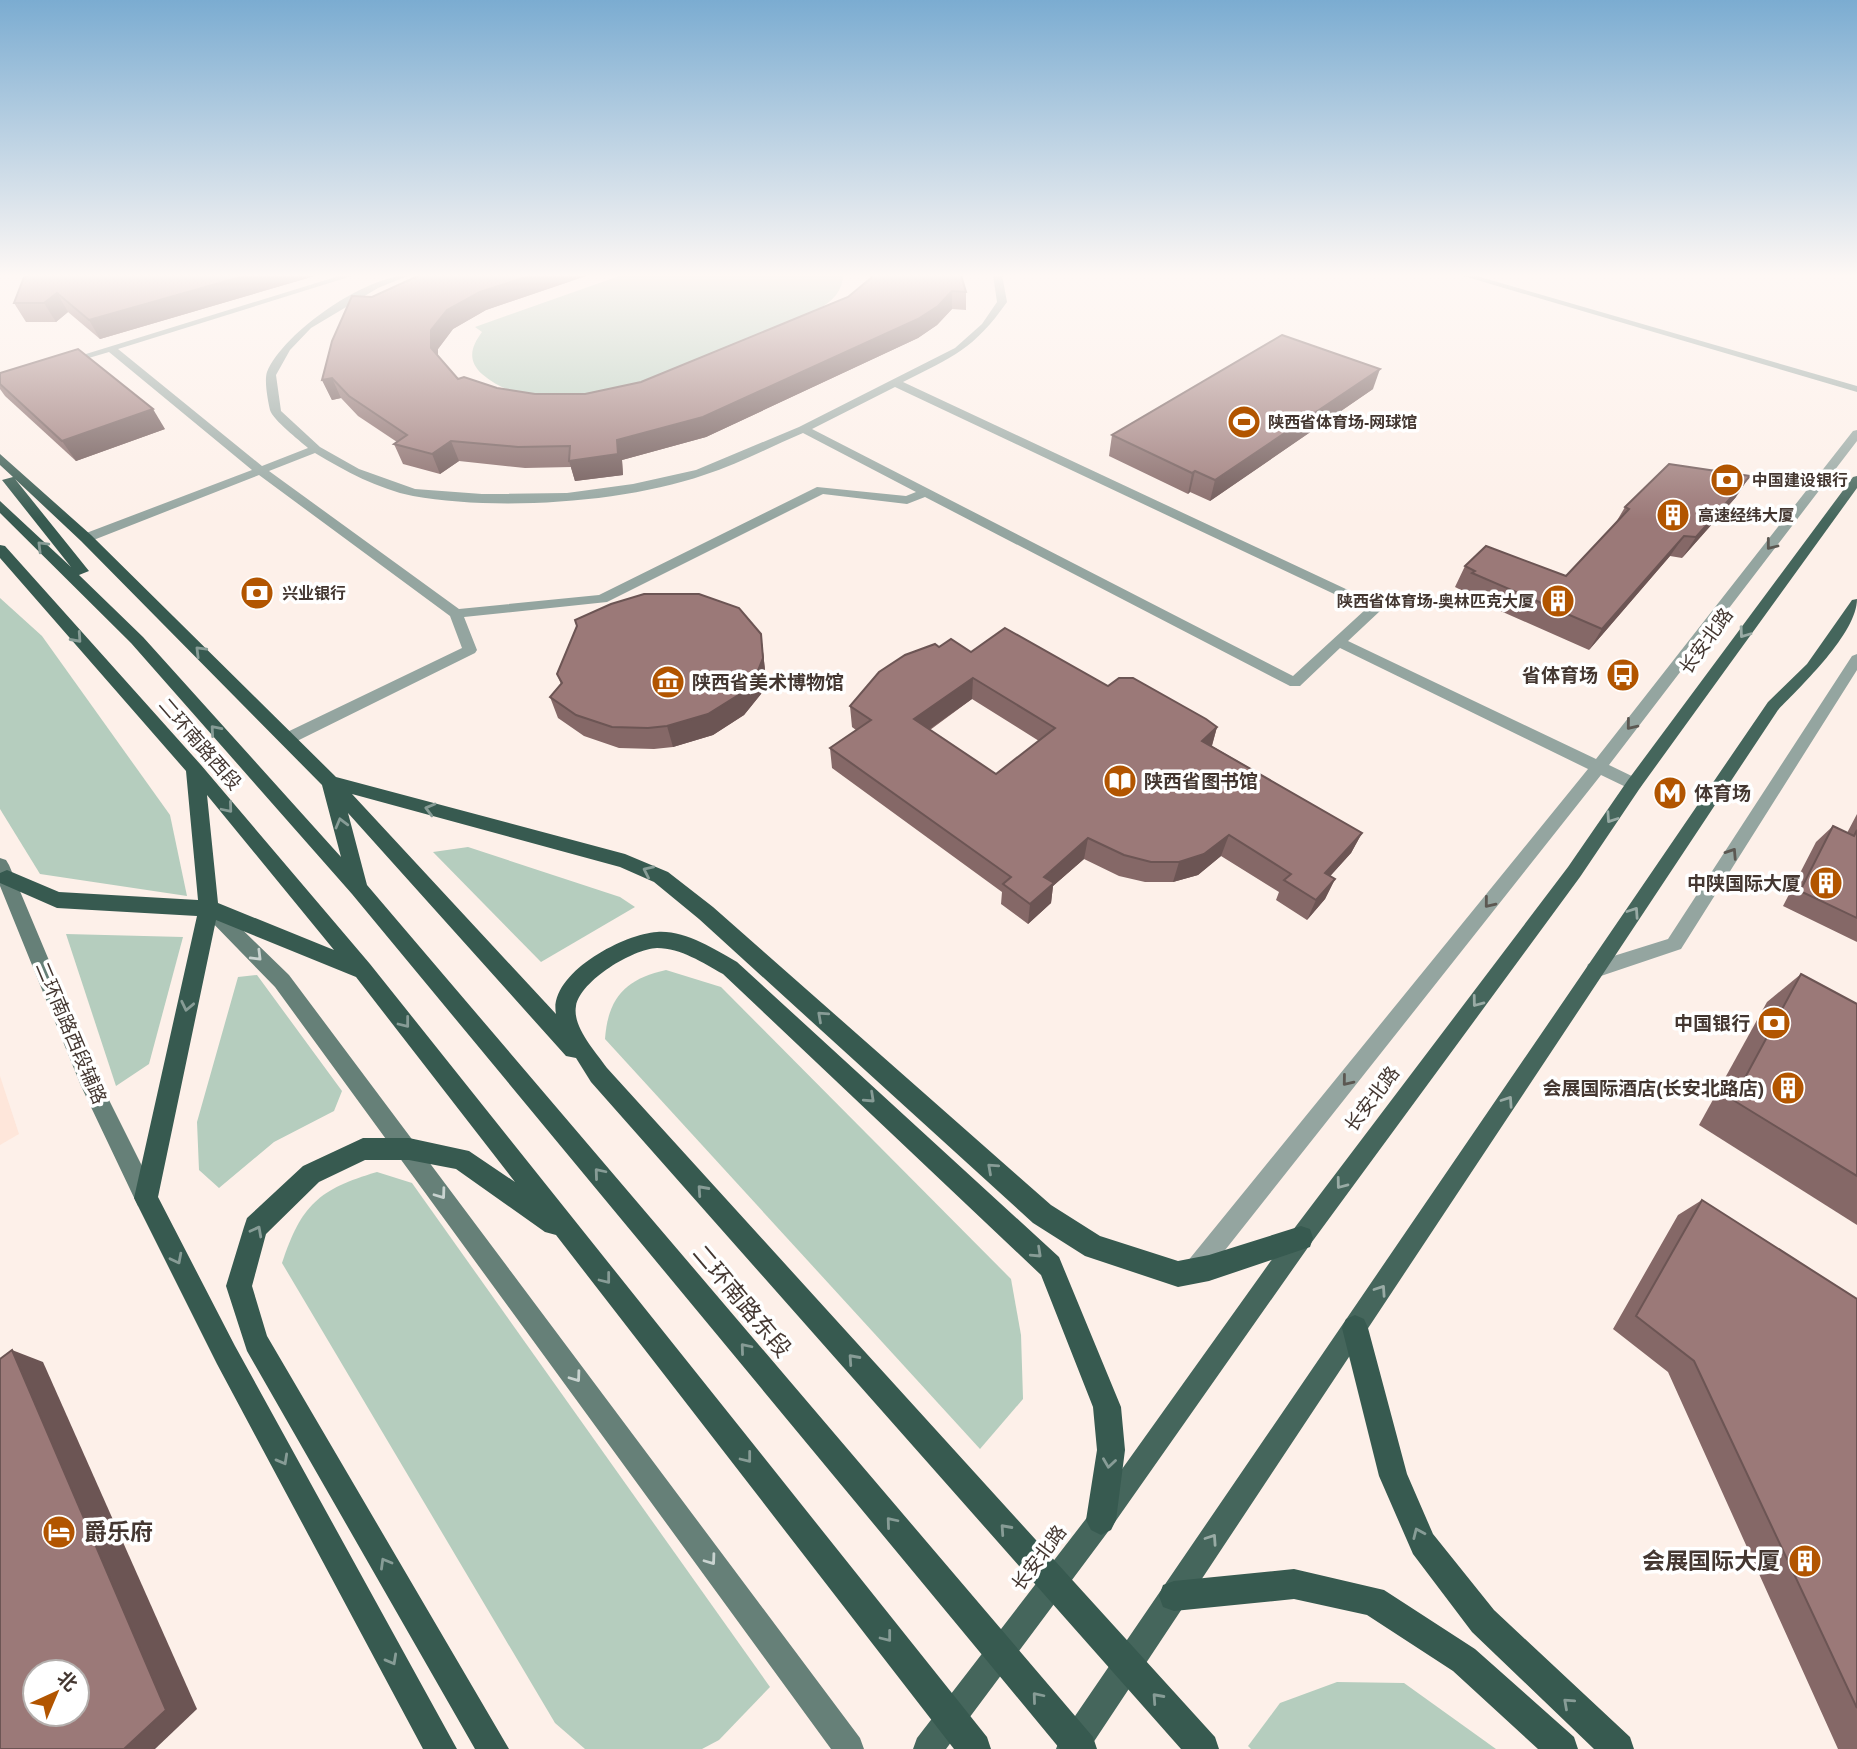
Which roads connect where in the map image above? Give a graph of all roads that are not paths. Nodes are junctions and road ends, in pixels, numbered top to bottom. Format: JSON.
{"nodes":[{"id":1,"x":82,"y":357,"type":"edge"},
{"id":2,"x":121,"y":357,"type":"edge"},
{"id":3,"x":282,"y":357,"type":"edge"},
{"id":4,"x":946,"y":357,"type":"edge"},
{"id":5,"x":1746,"y":357,"type":"edge"},
{"id":6,"x":49,"y":367,"type":"edge"},
{"id":7,"x":894,"y":382,"type":"junction"},
{"id":8,"x":1857,"y":389,"type":"edge"},
{"id":9,"x":803,"y":429,"type":"junction"},
{"id":10,"x":1857,"y":433,"type":"edge"},
{"id":11,"x":316,"y":449,"type":"junction"},
{"id":12,"x":0,"y":458,"type":"edge"},
{"id":13,"x":0,"y":468,"type":"edge"},
{"id":14,"x":262,"y":472,"type":"junction"},
{"id":15,"x":1857,"y":480,"type":"edge"},
{"id":16,"x":924,"y":493,"type":"junction"},
{"id":17,"x":0,"y":505,"type":"edge"},
{"id":18,"x":86,"y":538,"type":"junction"},
{"id":19,"x":0,"y":549,"type":"edge"},
{"id":20,"x":0,"y":571,"type":"edge"},
{"id":21,"x":1857,"y":603,"type":"edge"},
{"id":22,"x":456,"y":614,"type":"junction"},
{"id":23,"x":57,"y":616,"type":"junction"},
{"id":24,"x":137,"y":640,"type":"junction"},
{"id":25,"x":1338,"y":642,"type":"junction"},
{"id":26,"x":1857,"y":659,"type":"edge"},
{"id":27,"x":287,"y":739,"type":"junction"},
{"id":28,"x":1598,"y":767,"type":"junction"},
{"id":29,"x":195,"y":769,"type":"junction"},
{"id":30,"x":330,"y":782,"type":"junction"},
{"id":31,"x":1634,"y":784,"type":"junction"},
{"id":32,"x":4,"y":872,"type":"edge"},
{"id":33,"x":359,"y":889,"type":"junction"},
{"id":34,"x":209,"y":908,"type":"junction"},
{"id":35,"x":363,"y":970,"type":"junction"},
{"id":36,"x":1595,"y":970,"type":"junction"},
{"id":37,"x":599,"y":1075,"type":"junction"},
{"id":38,"x":409,"y":1149,"type":"junction"},
{"id":39,"x":145,"y":1198,"type":"junction"},
{"id":40,"x":574,"y":1238,"type":"junction"},
{"id":41,"x":1301,"y":1238,"type":"junction"},
{"id":42,"x":1195,"y":1270,"type":"junction"},
{"id":43,"x":1355,"y":1328,"type":"junction"},
{"id":44,"x":1101,"y":1520,"type":"junction"},
{"id":45,"x":1174,"y":1596,"type":"junction"},
{"id":46,"x":441,"y":1749,"type":"edge"},
{"id":47,"x":493,"y":1749,"type":"edge"},
{"id":48,"x":849,"y":1749,"type":"edge"},
{"id":49,"x":928,"y":1749,"type":"edge"},
{"id":50,"x":975,"y":1749,"type":"edge"},
{"id":51,"x":1072,"y":1749,"type":"edge"},
{"id":52,"x":1080,"y":1749,"type":"edge"},
{"id":53,"x":1203,"y":1749,"type":"edge"},
{"id":54,"x":1562,"y":1749,"type":"edge"},
{"id":55,"x":1618,"y":1749,"type":"edge"}],
"edges":[{"from":1,"to":6,"type":"street"},
{"from":2,"to":14,"type":"street"},
{"from":3,"to":11,"type":"street"},
{"from":4,"to":7,"type":"street"},
{"from":5,"to":8,"type":"street"},
{"from":7,"to":9,"type":"street"},
{"from":7,"to":25,"type":"street"},
{"from":9,"to":11,"type":"street"},
{"from":9,"to":16,"type":"street"},
{"from":10,"to":28,"type":"street","one_way":true},
{"from":11,"to":14,"type":"street"},
{"from":12,"to":18,"type":"highway"},
{"from":13,"to":24,"type":"highway"},
{"from":14,"to":18,"type":"street"},
{"from":14,"to":22,"type":"street"},
{"from":15,"to":31,"type":"main road","name":"长安北路","one_way":true},
{"from":16,"to":22,"type":"street"},
{"from":16,"to":25,"type":"street"},
{"from":24,"to":17,"type":"highway","name":"二环南路西段","one_way":true},
{"from":27,"to":18,"type":"highway","one_way":true},
{"from":19,"to":23,"type":"highway","name":"二环南路西段"},
{"from":20,"to":23,"type":"highway"},
{"from":36,"to":21,"type":"main road","one_way":true},
{"from":22,"to":27,"type":"street"},
{"from":23,"to":29,"type":"highway","name":"二环南路西段","one_way":true},
{"from":33,"to":24,"type":"highway","name":"二环南路西段","one_way":true},
{"from":25,"to":28,"type":"street"},
{"from":36,"to":26,"type":"street","one_way":true},
{"from":27,"to":30,"type":"highway"},
{"from":28,"to":31,"type":"street"},
{"from":28,"to":42,"type":"street","one_way":true},
{"from":29,"to":34,"type":"highway"},
{"from":29,"to":35,"type":"highway","name":"二环南路西段","one_way":true},
{"from":33,"to":30,"type":"highway","one_way":true},
{"from":30,"to":37,"type":"highway"},
{"from":42,"to":30,"type":"highway","one_way":true},
{"from":31,"to":41,"type":"main road","name":"长安北路","one_way":true},
{"from":32,"to":34,"type":"highway"},
{"from":32,"to":39,"type":"main road","name":"二环南路西段辅路"},
{"from":52,"to":33,"type":"highway","name":"二环南路东段","one_way":true},
{"from":34,"to":35,"type":"highway"},
{"from":34,"to":38,"type":"main road","one_way":true},
{"from":34,"to":39,"type":"highway","one_way":true},
{"from":35,"to":40,"type":"highway","one_way":true},
{"from":43,"to":36,"type":"main road","one_way":true},
{"from":37,"to":44,"type":"highway","one_way":true},
{"from":53,"to":37,"type":"highway","one_way":true},
{"from":38,"to":40,"type":"highway"},
{"from":47,"to":38,"type":"highway","one_way":true},
{"from":38,"to":48,"type":"main road","one_way":true},
{"from":39,"to":46,"type":"highway","one_way":true},
{"from":40,"to":50,"type":"highway","one_way":true},
{"from":41,"to":42,"type":"highway"},
{"from":41,"to":44,"type":"main road","name":"长安北路"},
{"from":45,"to":43,"type":"main road","one_way":true},
{"from":55,"to":43,"type":"highway","one_way":true},
{"from":44,"to":49,"type":"main road","name":"长安北路"},
{"from":45,"to":51,"type":"main road"},
{"from":45,"to":54,"type":"highway"}]}
